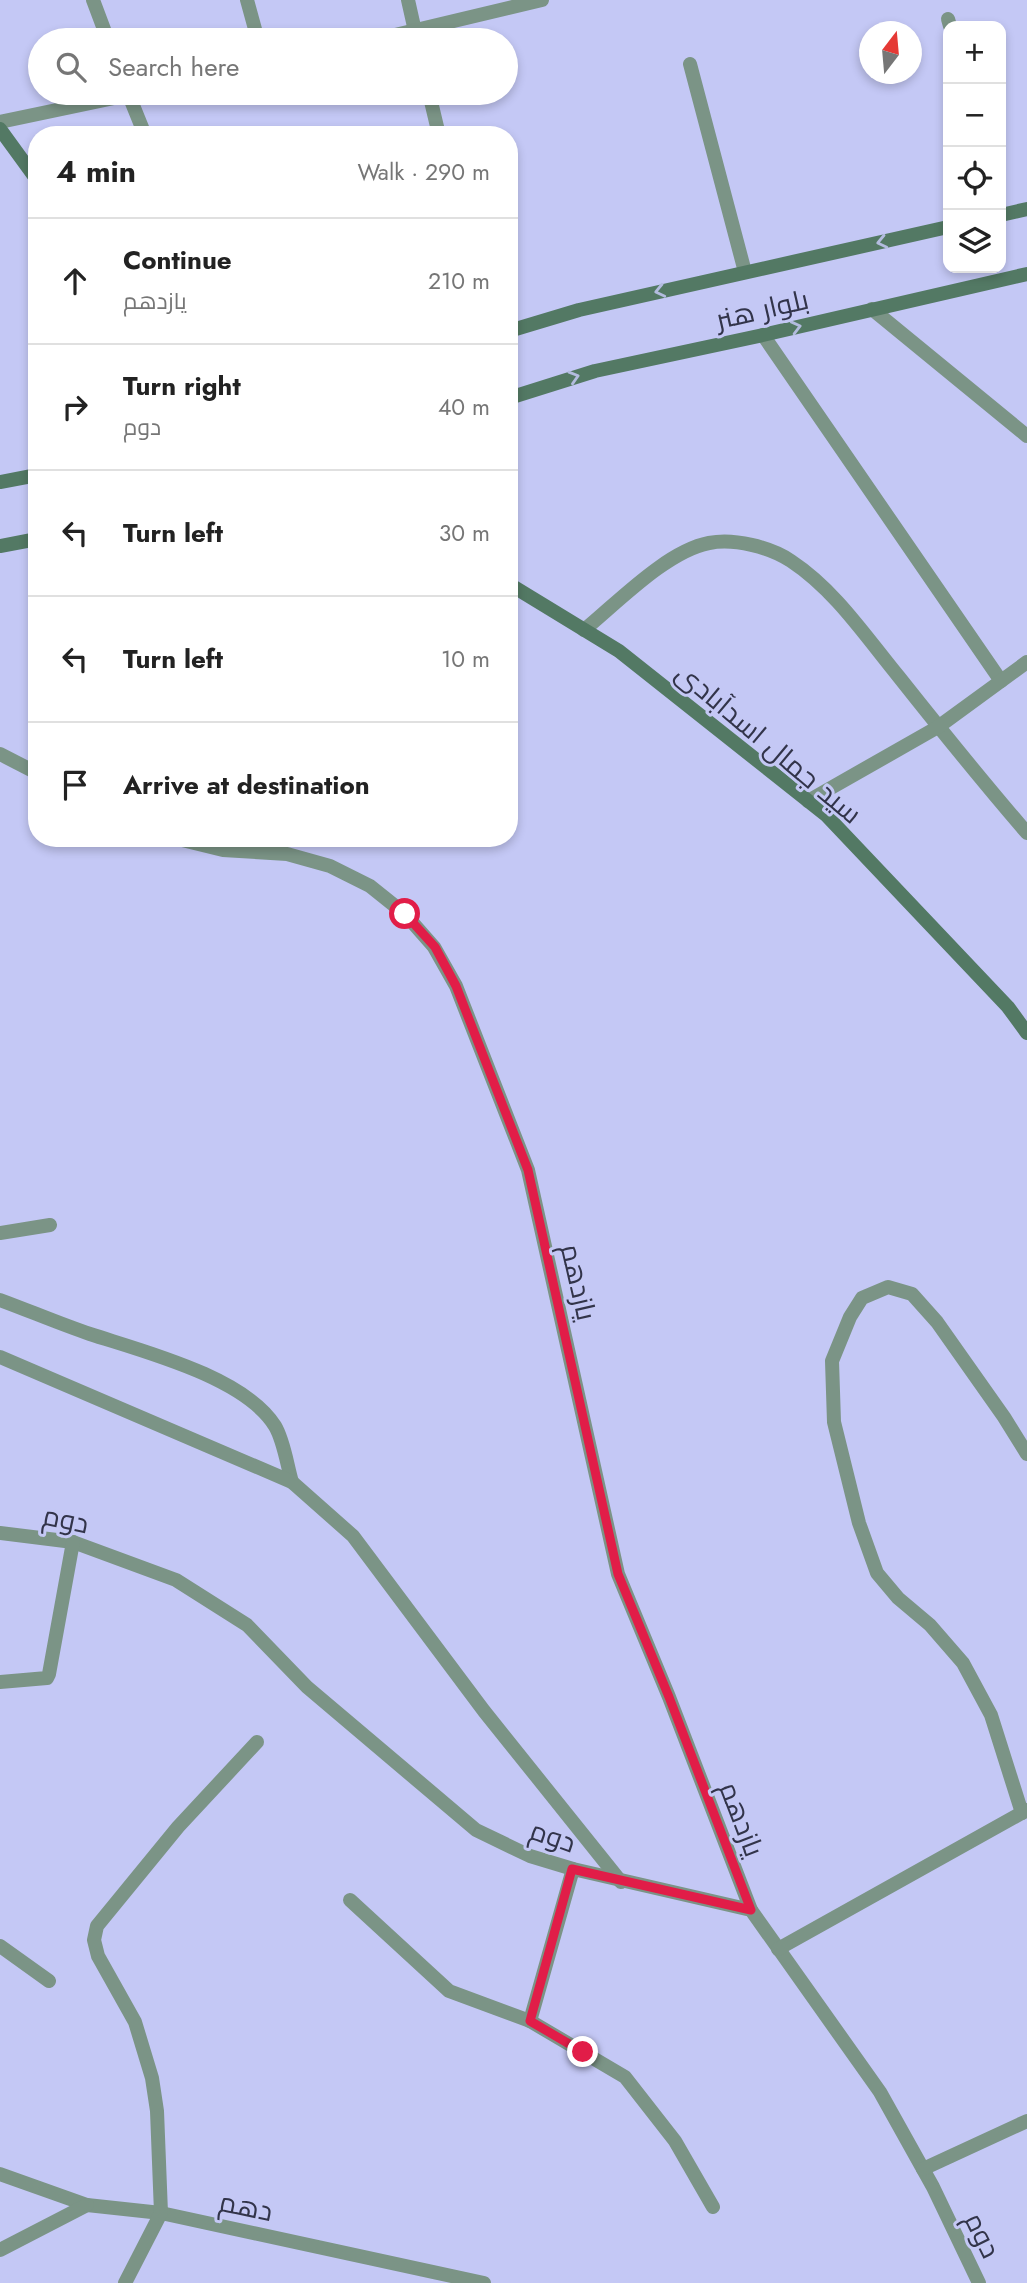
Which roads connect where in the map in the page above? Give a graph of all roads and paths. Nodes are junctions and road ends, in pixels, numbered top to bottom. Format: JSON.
{"nodes":[{"id":1,"x":93,"y":0,"type":"edge"},
{"id":2,"x":247,"y":0,"type":"edge"},
{"id":3,"x":408,"y":0,"type":"edge"},
{"id":4,"x":542,"y":0,"type":"edge"},
{"id":5,"x":104,"y":28,"type":"edge"},
{"id":6,"x":255,"y":28,"type":"edge"},
{"id":7,"x":414,"y":28,"type":"edge"},
{"id":8,"x":441,"y":28,"type":"edge"},
{"id":9,"x":690,"y":64,"type":"dead end"},
{"id":10,"x":77,"y":105,"type":"edge"},
{"id":11,"x":136,"y":105,"type":"edge"},
{"id":12,"x":432,"y":105,"type":"edge"},
{"id":13,"x":0,"y":122,"type":"edge"},
{"id":14,"x":142,"y":126,"type":"edge"},
{"id":15,"x":437,"y":126,"type":"edge"},
{"id":16,"x":0,"y":129,"type":"edge"},
{"id":17,"x":28,"y":168,"type":"edge"},
{"id":18,"x":1027,"y":209,"type":"edge"},
{"id":19,"x":1006,"y":214,"type":"edge"},
{"id":20,"x":943,"y":228,"type":"edge"},
{"id":21,"x":745,"y":272,"type":"junction"},
{"id":22,"x":1027,"y":274,"type":"edge"},
{"id":23,"x":872,"y":309,"type":"junction"},
{"id":24,"x":518,"y":325,"type":"edge"},
{"id":25,"x":764,"y":335,"type":"junction"},
{"id":26,"x":518,"y":395,"type":"edge"},
{"id":27,"x":1027,"y":436,"type":"edge"},
{"id":28,"x":28,"y":477,"type":"edge"},
{"id":29,"x":0,"y":482,"type":"edge"},
{"id":30,"x":28,"y":541,"type":"edge"},
{"id":31,"x":0,"y":546,"type":"edge"},
{"id":32,"x":518,"y":590,"type":"edge"},
{"id":33,"x":584,"y":630,"type":"junction"},
{"id":34,"x":1027,"y":662,"type":"edge"},
{"id":35,"x":1001,"y":681,"type":"junction"},
{"id":36,"x":938,"y":727,"type":"junction"},
{"id":37,"x":0,"y":754,"type":"edge"},
{"id":38,"x":28,"y":768,"type":"edge"},
{"id":39,"x":808,"y":802,"type":"junction"},
{"id":40,"x":1027,"y":833,"type":"edge"},
{"id":41,"x":214,"y":847,"type":"edge"},
{"id":42,"x":1027,"y":1033,"type":"edge"},
{"id":43,"x":50,"y":1225,"type":"dead end"},
{"id":44,"x":0,"y":1233,"type":"edge"},
{"id":45,"x":0,"y":1300,"type":"edge"},
{"id":46,"x":0,"y":1357,"type":"edge"},
{"id":47,"x":1027,"y":1454,"type":"edge"},
{"id":48,"x":292,"y":1482,"type":"junction"},
{"id":49,"x":0,"y":1533,"type":"edge"},
{"id":50,"x":73,"y":1542,"type":"junction"},
{"id":51,"x":0,"y":1682,"type":"edge"},
{"id":52,"x":257,"y":1742,"type":"dead end"},
{"id":53,"x":1024,"y":1811,"type":"edge"},
{"id":54,"x":572,"y":1869,"type":"junction"},
{"id":55,"x":621,"y":1882,"type":"junction"},
{"id":56,"x":350,"y":1899,"type":"dead end"},
{"id":57,"x":751,"y":1910,"type":"junction"},
{"id":58,"x":0,"y":1946,"type":"edge"},
{"id":59,"x":778,"y":1949,"type":"junction"},
{"id":60,"x":48,"y":1981,"type":"dead end"},
{"id":61,"x":530,"y":2021,"type":"junction"},
{"id":62,"x":1027,"y":2121,"type":"edge"},
{"id":63,"x":923,"y":2169,"type":"junction"},
{"id":64,"x":0,"y":2174,"type":"edge"},
{"id":65,"x":87,"y":2206,"type":"junction"},
{"id":66,"x":713,"y":2207,"type":"dead end"},
{"id":67,"x":162,"y":2213,"type":"junction"},
{"id":68,"x":0,"y":2250,"type":"edge"},
{"id":69,"x":125,"y":2283,"type":"edge"},
{"id":70,"x":484,"y":2283,"type":"edge"},
{"id":71,"x":979,"y":2283,"type":"edge"}],
"edges":[{"from":1,"to":5,"type":"street"},
{"from":2,"to":6,"type":"street"},
{"from":3,"to":7,"type":"street"},
{"from":4,"to":8,"type":"street"},
{"from":9,"to":21,"type":"street"},
{"from":10,"to":13,"type":"street"},
{"from":11,"to":14,"type":"street"},
{"from":12,"to":15,"type":"street"},
{"from":16,"to":17,"type":"main road"},
{"from":18,"to":19,"type":"main road"},
{"from":20,"to":21,"type":"main road","name":"بلوار هنر","one_way":true},
{"from":21,"to":24,"type":"main road","name":"بلوار هنر","one_way":true},
{"from":22,"to":23,"type":"main road","name":"بلوار هنر"},
{"from":25,"to":23,"type":"main road","name":"بلوار هنر","one_way":true},
{"from":23,"to":27,"type":"street"},
{"from":26,"to":25,"type":"main road","name":"بلوار هنر","one_way":true},
{"from":25,"to":35,"type":"street"},
{"from":28,"to":29,"type":"main road"},
{"from":30,"to":31,"type":"main road"},
{"from":32,"to":33,"type":"main road","name":"سید جمال اسدآبادی"},
{"from":33,"to":36,"type":"street"},
{"from":33,"to":39,"type":"main road","name":"سید جمال اسدآبادی"},
{"from":34,"to":35,"type":"street"},
{"from":35,"to":36,"type":"street"},
{"from":36,"to":39,"type":"street"},
{"from":36,"to":40,"type":"street"},
{"from":37,"to":38,"type":"street"},
{"from":39,"to":42,"type":"main road","name":"سید جمال اسدآبادی"},
{"from":41,"to":57,"type":"street","name":"یازدهم"},
{"from":43,"to":44,"type":"street"},
{"from":45,"to":48,"type":"street"},
{"from":46,"to":48,"type":"street"},
{"from":47,"to":53,"type":"street"},
{"from":48,"to":55,"type":"street"},
{"from":49,"to":50,"type":"street","name":"دوم"},
{"from":50,"to":51,"type":"street"},
{"from":50,"to":54,"type":"street","name":"دوم"},
{"from":52,"to":67,"type":"street"},
{"from":53,"to":59,"type":"street"},
{"from":54,"to":55,"type":"street","name":"دوم"},
{"from":54,"to":61,"type":"street"},
{"from":55,"to":57,"type":"street","name":"دوم"},
{"from":56,"to":61,"type":"street"},
{"from":57,"to":59,"type":"street","name":"دوم"},
{"from":58,"to":60,"type":"street"},
{"from":59,"to":63,"type":"street","name":"دوم"},
{"from":61,"to":66,"type":"street"},
{"from":62,"to":63,"type":"street"},
{"from":63,"to":71,"type":"street","name":"دوم"},
{"from":64,"to":65,"type":"street","name":"دهم"},
{"from":65,"to":67,"type":"street","name":"دهم"},
{"from":65,"to":68,"type":"street"},
{"from":67,"to":69,"type":"street"},
{"from":67,"to":70,"type":"street","name":"دهم"}]}
